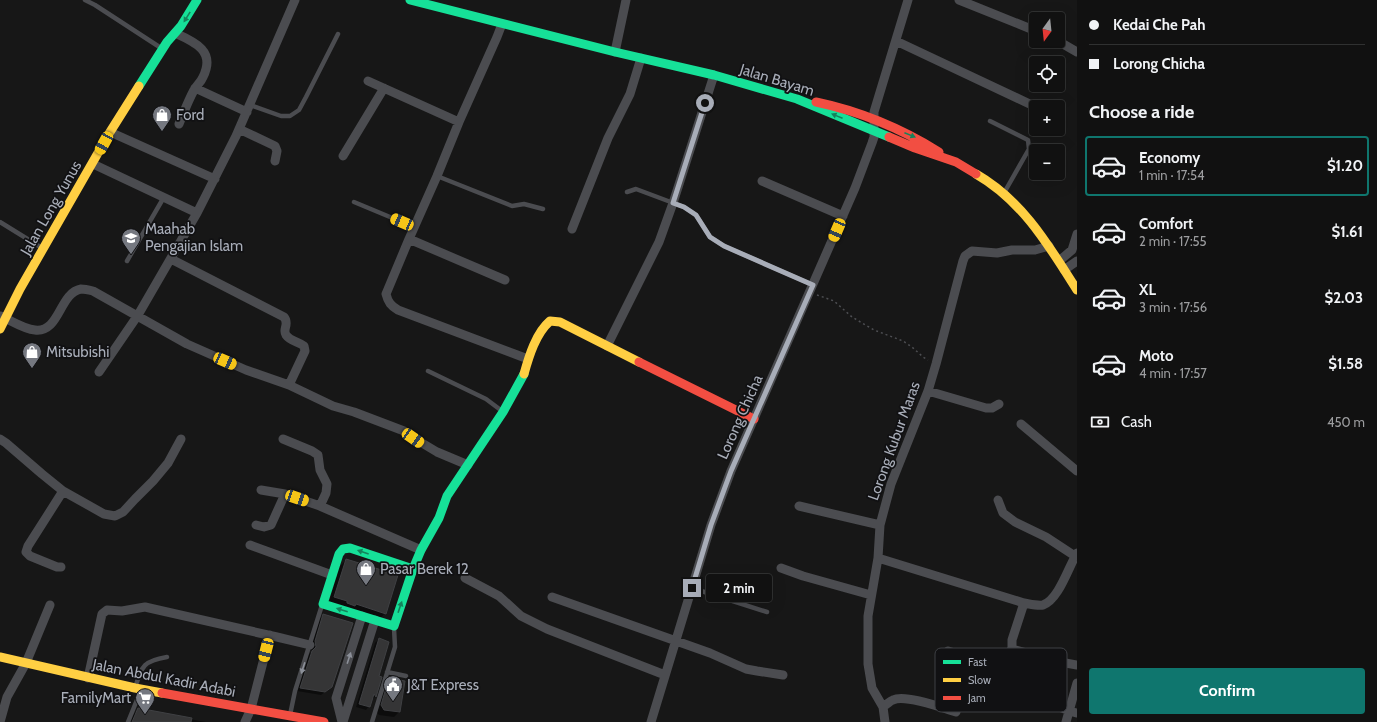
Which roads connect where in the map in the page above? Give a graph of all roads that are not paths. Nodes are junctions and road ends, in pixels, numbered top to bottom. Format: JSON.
{"nodes":[{"id":1,"x":85,"y":0,"type":"edge"},
{"id":2,"x":197,"y":0,"type":"edge"},
{"id":3,"x":295,"y":0,"type":"edge"},
{"id":4,"x":410,"y":0,"type":"edge"},
{"id":5,"x":626,"y":0,"type":"edge"},
{"id":6,"x":908,"y":0,"type":"edge"},
{"id":7,"x":959,"y":0,"type":"edge"},
{"id":8,"x":447,"y":5,"type":"edge"},
{"id":9,"x":173,"y":22,"type":"dead end"},
{"id":10,"x":502,"y":24,"type":"junction"},
{"id":11,"x":1029,"y":28,"type":"edge"},
{"id":12,"x":175,"y":33,"type":"junction"},
{"id":13,"x":338,"y":34,"type":"dead end"},
{"id":14,"x":896,"y":41,"type":"junction"},
{"id":15,"x":165,"y":45,"type":"junction"},
{"id":16,"x":1065,"y":45,"type":"edge"},
{"id":17,"x":615,"y":52,"type":"junction"},
{"id":18,"x":1077,"y":52,"type":"edge"},
{"id":19,"x":641,"y":58,"type":"junction"},
{"id":20,"x":714,"y":76,"type":"junction"},
{"id":21,"x":368,"y":81,"type":"dead end"},
{"id":22,"x":195,"y":88,"type":"junction"},
{"id":23,"x":384,"y":88,"type":"junction"},
{"id":24,"x":797,"y":98,"type":"junction"},
{"id":25,"x":1029,"y":104,"type":"edge"},
{"id":26,"x":248,"y":108,"type":"junction"},
{"id":27,"x":874,"y":120,"type":"junction"},
{"id":28,"x":990,"y":121,"type":"dead end"},
{"id":29,"x":459,"y":122,"type":"junction"},
{"id":30,"x":179,"y":124,"type":"dead end"},
{"id":31,"x":239,"y":129,"type":"junction"},
{"id":32,"x":874,"y":131,"type":"junction"},
{"id":33,"x":110,"y":132,"type":"junction"},
{"id":34,"x":342,"y":156,"type":"dead end"},
{"id":35,"x":275,"y":161,"type":"dead end"},
{"id":36,"x":956,"y":162,"type":"junction"},
{"id":37,"x":92,"y":164,"type":"junction"},
{"id":38,"x":437,"y":176,"type":"junction"},
{"id":39,"x":215,"y":179,"type":"junction"},
{"id":40,"x":762,"y":182,"type":"dead end"},
{"id":41,"x":627,"y":192,"type":"dead end"},
{"id":42,"x":1004,"y":193,"type":"junction"},
{"id":43,"x":164,"y":197,"type":"junction"},
{"id":44,"x":354,"y":202,"type":"dead end"},
{"id":45,"x":673,"y":203,"type":"junction"},
{"id":46,"x":543,"y":209,"type":"dead end"},
{"id":47,"x":197,"y":214,"type":"junction"},
{"id":48,"x":843,"y":216,"type":"junction"},
{"id":49,"x":0,"y":222,"type":"edge"},
{"id":50,"x":414,"y":227,"type":"junction"},
{"id":51,"x":572,"y":229,"type":"dead end"},
{"id":52,"x":1077,"y":234,"type":"edge"},
{"id":53,"x":409,"y":239,"type":"junction"},
{"id":54,"x":1049,"y":246,"type":"junction"},
{"id":55,"x":44,"y":248,"type":"junction"},
{"id":56,"x":170,"y":259,"type":"junction"},
{"id":57,"x":127,"y":261,"type":"dead end"},
{"id":58,"x":1059,"y":261,"type":"junction"},
{"id":59,"x":1077,"y":261,"type":"edge"},
{"id":60,"x":1064,"y":270,"type":"junction"},
{"id":61,"x":505,"y":280,"type":"dead end"},
{"id":62,"x":811,"y":289,"type":"junction"},
{"id":63,"x":1077,"y":290,"type":"edge"},
{"id":64,"x":138,"y":315,"type":"junction"},
{"id":65,"x":3,"y":317,"type":"edge"},
{"id":66,"x":0,"y":329,"type":"edge"},
{"id":67,"x":607,"y":346,"type":"junction"},
{"id":68,"x":528,"y":359,"type":"junction"},
{"id":69,"x":428,"y":371,"type":"dead end"},
{"id":70,"x":99,"y":372,"type":"dead end"},
{"id":71,"x":290,"y":385,"type":"junction"},
{"id":72,"x":928,"y":391,"type":"junction"},
{"id":73,"x":999,"y":404,"type":"dead end"},
{"id":74,"x":503,"y":412,"type":"junction"},
{"id":75,"x":754,"y":419,"type":"junction"},
{"id":76,"x":1021,"y":424,"type":"dead end"},
{"id":77,"x":0,"y":439,"type":"edge"},
{"id":78,"x":181,"y":439,"type":"dead end"},
{"id":79,"x":283,"y":439,"type":"dead end"},
{"id":80,"x":468,"y":465,"type":"junction"},
{"id":81,"x":1077,"y":471,"type":"edge"},
{"id":82,"x":261,"y":490,"type":"dead end"},
{"id":83,"x":64,"y":491,"type":"junction"},
{"id":84,"x":285,"y":494,"type":"junction"},
{"id":85,"x":998,"y":500,"type":"dead end"},
{"id":86,"x":320,"y":506,"type":"junction"},
{"id":87,"x":799,"y":506,"type":"dead end"},
{"id":88,"x":256,"y":525,"type":"dead end"},
{"id":89,"x":880,"y":525,"type":"junction"},
{"id":90,"x":250,"y":545,"type":"dead end"},
{"id":91,"x":421,"y":550,"type":"junction"},
{"id":92,"x":1076,"y":555,"type":"edge"},
{"id":93,"x":878,"y":558,"type":"junction"},
{"id":94,"x":61,"y":567,"type":"dead end"},
{"id":95,"x":781,"y":568,"type":"dead end"},
{"id":96,"x":413,"y":569,"type":"junction"},
{"id":97,"x":332,"y":575,"type":"junction"},
{"id":98,"x":465,"y":578,"type":"dead end"},
{"id":99,"x":692,"y":588,"type":"junction"},
{"id":100,"x":871,"y":595,"type":"junction"},
{"id":101,"x":552,"y":597,"type":"dead end"},
{"id":102,"x":1024,"y":603,"type":"junction"},
{"id":103,"x":323,"y":604,"type":"junction"},
{"id":104,"x":50,"y":605,"type":"dead end"},
{"id":105,"x":767,"y":612,"type":"dead end"},
{"id":106,"x":362,"y":616,"type":"junction"},
{"id":107,"x":375,"y":620,"type":"junction"},
{"id":108,"x":394,"y":626,"type":"junction"},
{"id":109,"x":270,"y":635,"type":"junction"},
{"id":110,"x":675,"y":641,"type":"junction"},
{"id":111,"x":310,"y":645,"type":"junction"},
{"id":112,"x":1012,"y":648,"type":"edge"},
{"id":113,"x":0,"y":657,"type":"edge"},
{"id":114,"x":167,"y":657,"type":"dead end"},
{"id":115,"x":26,"y":663,"type":"junction"},
{"id":116,"x":1067,"y":663,"type":"edge"},
{"id":117,"x":1077,"y":665,"type":"edge"},
{"id":118,"x":387,"y":672,"type":"junction"},
{"id":119,"x":665,"y":675,"type":"junction"},
{"id":120,"x":783,"y":675,"type":"dead end"},
{"id":121,"x":406,"y":676,"type":"dead end"},
{"id":122,"x":88,"y":678,"type":"junction"},
{"id":123,"x":1077,"y":683,"type":"edge"},
{"id":124,"x":138,"y":688,"type":"junction"},
{"id":125,"x":935,"y":706,"type":"edge"},
{"id":126,"x":883,"y":707,"type":"junction"},
{"id":127,"x":251,"y":709,"type":"junction"},
{"id":128,"x":1073,"y":713,"type":"edge"},
{"id":129,"x":290,"y":716,"type":"junction"},
{"id":130,"x":310,"y":721,"type":"edge"},
{"id":131,"x":0,"y":722,"type":"edge"},
{"id":132,"x":128,"y":722,"type":"edge"},
{"id":133,"x":246,"y":722,"type":"edge"},
{"id":134,"x":324,"y":722,"type":"edge"},
{"id":135,"x":342,"y":722,"type":"edge"},
{"id":136,"x":372,"y":722,"type":"edge"},
{"id":137,"x":651,"y":722,"type":"edge"},
{"id":138,"x":885,"y":722,"type":"edge"},
{"id":139,"x":1066,"y":722,"type":"edge"}],
"edges":[{"from":1,"to":15,"type":"lane"},
{"from":2,"to":12,"type":"main road","name":"Jalan Long Yunus","one_way":true},
{"from":3,"to":26,"type":"street"},
{"from":4,"to":8,"type":"main road","name":"Jalan Bayam"},
{"from":5,"to":17,"type":"street"},
{"from":6,"to":14,"type":"street","name":"Lorong Chicha"},
{"from":7,"to":11,"type":"street"},
{"from":8,"to":10,"type":"main road","name":"Jalan Bayam"},
{"from":9,"to":15,"type":"main road","name":"Jalan Long Yunus"},
{"from":10,"to":17,"type":"main road","name":"Jalan Bayam"},
{"from":10,"to":29,"type":"street"},
{"from":12,"to":15,"type":"main road","name":"Jalan Long Yunus"},
{"from":12,"to":22,"type":"street"},
{"from":13,"to":26,"type":"lane"},
{"from":14,"to":25,"type":"street"},
{"from":14,"to":27,"type":"street","name":"Lorong Chicha"},
{"from":15,"to":33,"type":"main road","name":"Jalan Long Yunus"},
{"from":16,"to":18,"type":"street"},
{"from":17,"to":19,"type":"main road","name":"Jalan Bayam"},
{"from":19,"to":20,"type":"main road","name":"Jalan Bayam"},
{"from":19,"to":51,"type":"street"},
{"from":20,"to":24,"type":"main road","name":"Jalan Bayam"},
{"from":20,"to":45,"type":"street"},
{"from":21,"to":23,"type":"street"},
{"from":22,"to":26,"type":"street"},
{"from":22,"to":30,"type":"street"},
{"from":23,"to":29,"type":"street"},
{"from":23,"to":34,"type":"street"},
{"from":24,"to":27,"type":"main road"},
{"from":32,"to":24,"type":"main road","name":"Jalan Bayam","one_way":true},
{"from":26,"to":31,"type":"street"},
{"from":27,"to":32,"type":"street","name":"Lorong Chicha"},
{"from":27,"to":36,"type":"main road","one_way":true},
{"from":28,"to":42,"type":"lane"},
{"from":29,"to":38,"type":"street"},
{"from":31,"to":35,"type":"street"},
{"from":31,"to":39,"type":"street"},
{"from":32,"to":36,"type":"main road","name":"Jalan Bayam"},
{"from":32,"to":48,"type":"street","name":"Lorong Chicha"},
{"from":33,"to":37,"type":"main road","name":"Jalan Long Yunus"},
{"from":33,"to":39,"type":"street"},
{"from":36,"to":42,"type":"main road","name":"Jalan Bayam"},
{"from":37,"to":43,"type":"street"},
{"from":37,"to":55,"type":"main road","name":"Jalan Long Yunus"},
{"from":38,"to":46,"type":"lane"},
{"from":38,"to":50,"type":"street"},
{"from":39,"to":47,"type":"street"},
{"from":40,"to":48,"type":"street"},
{"from":41,"to":45,"type":"lane"},
{"from":42,"to":54,"type":"main road","name":"Jalan Bayam"},
{"from":43,"to":47,"type":"street"},
{"from":43,"to":57,"type":"lane"},
{"from":44,"to":50,"type":"lane"},
{"from":45,"to":62,"type":"lane"},
{"from":45,"to":67,"type":"street"},
{"from":47,"to":56,"type":"street"},
{"from":48,"to":62,"type":"street","name":"Lorong Chicha"},
{"from":49,"to":55,"type":"lane"},
{"from":50,"to":53,"type":"street"},
{"from":52,"to":58,"type":"street"},
{"from":53,"to":61,"type":"street"},
{"from":53,"to":68,"type":"street"},
{"from":54,"to":58,"type":"main road","name":"Jalan Bayam"},
{"from":54,"to":72,"type":"street","name":"Lorong Kubur Maras"},
{"from":55,"to":65,"type":"main road","name":"Jalan Long Yunus"},
{"from":56,"to":64,"type":"street"},
{"from":56,"to":71,"type":"street"},
{"from":58,"to":60,"type":"main road","name":"Jalan Bayam"},
{"from":59,"to":60,"type":"street"},
{"from":60,"to":63,"type":"main road","name":"Jalan Bayam"},
{"from":62,"to":75,"type":"street","name":"Lorong Chicha"},
{"from":64,"to":65,"type":"street"},
{"from":64,"to":70,"type":"street"},
{"from":64,"to":71,"type":"street"},
{"from":65,"to":66,"type":"main road","name":"Jalan Long Yunus"},
{"from":67,"to":68,"type":"main road"},
{"from":67,"to":75,"type":"main road"},
{"from":68,"to":74,"type":"main road"},
{"from":69,"to":74,"type":"lane"},
{"from":71,"to":80,"type":"street"},
{"from":72,"to":73,"type":"street"},
{"from":72,"to":89,"type":"street","name":"Lorong Kubur Maras"},
{"from":74,"to":80,"type":"main road"},
{"from":75,"to":99,"type":"street","name":"Lorong Chicha"},
{"from":76,"to":81,"type":"street"},
{"from":77,"to":83,"type":"street"},
{"from":78,"to":83,"type":"street"},
{"from":79,"to":86,"type":"street"},
{"from":80,"to":91,"type":"main road"},
{"from":82,"to":84,"type":"street"},
{"from":83,"to":94,"type":"street"},
{"from":84,"to":86,"type":"street"},
{"from":84,"to":88,"type":"street"},
{"from":85,"to":92,"type":"street"},
{"from":86,"to":91,"type":"street"},
{"from":87,"to":89,"type":"street"},
{"from":89,"to":93,"type":"street","name":"Lorong Kubur Maras"},
{"from":90,"to":97,"type":"street"},
{"from":91,"to":96,"type":"main road"},
{"from":92,"to":102,"type":"street"},
{"from":93,"to":100,"type":"street","name":"Lorong Kubur Maras"},
{"from":93,"to":102,"type":"street"},
{"from":95,"to":100,"type":"street"},
{"from":96,"to":97,"type":"main road","one_way":true},
{"from":108,"to":96,"type":"main road","one_way":true},
{"from":97,"to":103,"type":"main road"},
{"from":98,"to":119,"type":"street"},
{"from":99,"to":105,"type":"lane"},
{"from":99,"to":110,"type":"street","name":"Lorong Chicha"},
{"from":100,"to":126,"type":"street","name":"Lorong Kubur Maras"},
{"from":101,"to":110,"type":"street"},
{"from":102,"to":112,"type":"street"},
{"from":106,"to":103,"type":"main road","one_way":true},
{"from":103,"to":111,"type":"lane"},
{"from":104,"to":115,"type":"street"},
{"from":106,"to":107,"type":"main road"},
{"from":135,"to":106,"type":"street","one_way":true},
{"from":107,"to":108,"type":"main road"},
{"from":107,"to":135,"type":"street"},
{"from":108,"to":118,"type":"lane"},
{"from":109,"to":111,"type":"street"},
{"from":109,"to":122,"type":"street"},
{"from":109,"to":127,"type":"street"},
{"from":110,"to":119,"type":"street","name":"Lorong Chicha"},
{"from":110,"to":120,"type":"street"},
{"from":111,"to":129,"type":"lane","one_way":true},
{"from":113,"to":115,"type":"main road","name":"Jalan Abdul Kadir Adabi"},
{"from":114,"to":124,"type":"lane"},
{"from":115,"to":122,"type":"main road","name":"Jalan Abdul Kadir Adabi"},
{"from":115,"to":131,"type":"street"},
{"from":116,"to":117,"type":"street"},
{"from":118,"to":121,"type":"lane"},
{"from":118,"to":136,"type":"lane"},
{"from":119,"to":137,"type":"street","name":"Lorong Chicha"},
{"from":122,"to":124,"type":"main road","name":"Jalan Abdul Kadir Adabi"},
{"from":123,"to":128,"type":"street"},
{"from":124,"to":127,"type":"main road","name":"Jalan Abdul Kadir Adabi"},
{"from":124,"to":132,"type":"lane"},
{"from":125,"to":126,"type":"street"},
{"from":126,"to":138,"type":"street","name":"Lorong Kubur Maras"},
{"from":127,"to":129,"type":"main road","name":"Jalan Abdul Kadir Adabi"},
{"from":127,"to":133,"type":"street"},
{"from":128,"to":139,"type":"street"},
{"from":129,"to":130,"type":"main road","name":"Jalan Abdul Kadir Adabi"},
{"from":130,"to":134,"type":"main road","name":"Jalan Abdul Kadir Adabi"}]}
